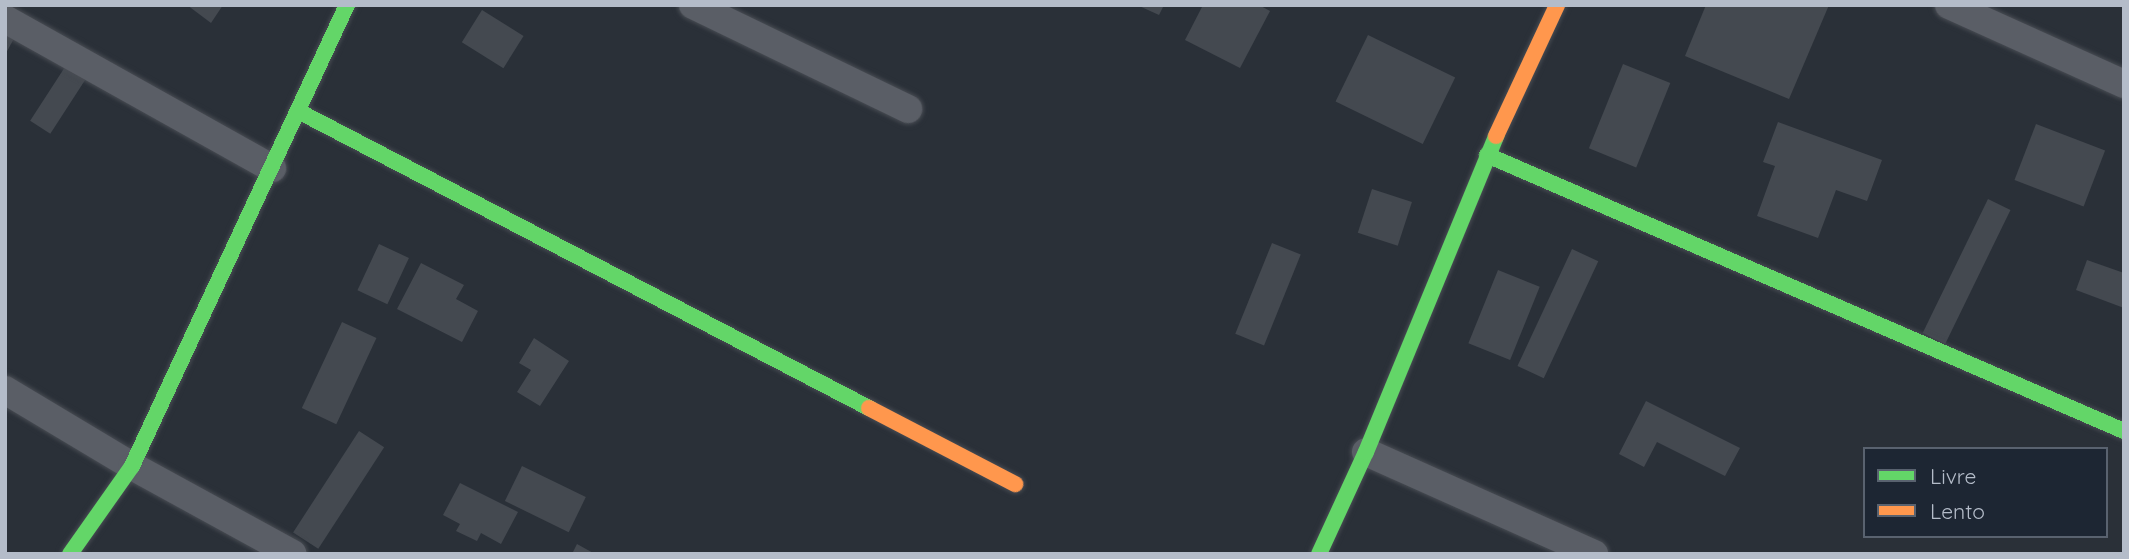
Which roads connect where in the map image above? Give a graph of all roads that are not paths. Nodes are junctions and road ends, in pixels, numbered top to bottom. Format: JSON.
{"nodes":[{"id":1,"x":347,"y":5,"type":"edge"},
{"id":2,"x":693,"y":5,"type":"edge"},
{"id":3,"x":1557,"y":5,"type":"edge"},
{"id":4,"x":1949,"y":5,"type":"edge"},
{"id":5,"x":5,"y":19,"type":"edge"},
{"id":6,"x":2124,"y":84,"type":"edge"},
{"id":7,"x":908,"y":109,"type":"dead end"},
{"id":8,"x":298,"y":111,"type":"junction"},
{"id":9,"x":1487,"y":155,"type":"junction"},
{"id":10,"x":272,"y":168,"type":"junction"},
{"id":11,"x":5,"y":390,"type":"edge"},
{"id":12,"x":2124,"y":431,"type":"edge"},
{"id":13,"x":1366,"y":452,"type":"junction"},
{"id":14,"x":132,"y":466,"type":"junction"},
{"id":15,"x":1015,"y":484,"type":"dead end"},
{"id":16,"x":70,"y":554,"type":"edge"},
{"id":17,"x":293,"y":554,"type":"edge"},
{"id":18,"x":1319,"y":554,"type":"edge"},
{"id":19,"x":1594,"y":554,"type":"edge"}],
"edges":[{"from":1,"to":8,"type":"street"},
{"from":2,"to":7,"type":"street"},
{"from":3,"to":9,"type":"street"},
{"from":4,"to":6,"type":"street"},
{"from":5,"to":10,"type":"street"},
{"from":8,"to":10,"type":"street"},
{"from":8,"to":15,"type":"street"},
{"from":9,"to":12,"type":"street"},
{"from":9,"to":13,"type":"street"},
{"from":10,"to":14,"type":"street"},
{"from":11,"to":14,"type":"street"},
{"from":13,"to":18,"type":"street"},
{"from":13,"to":19,"type":"street"},
{"from":14,"to":16,"type":"street"},
{"from":14,"to":17,"type":"street"}]}
